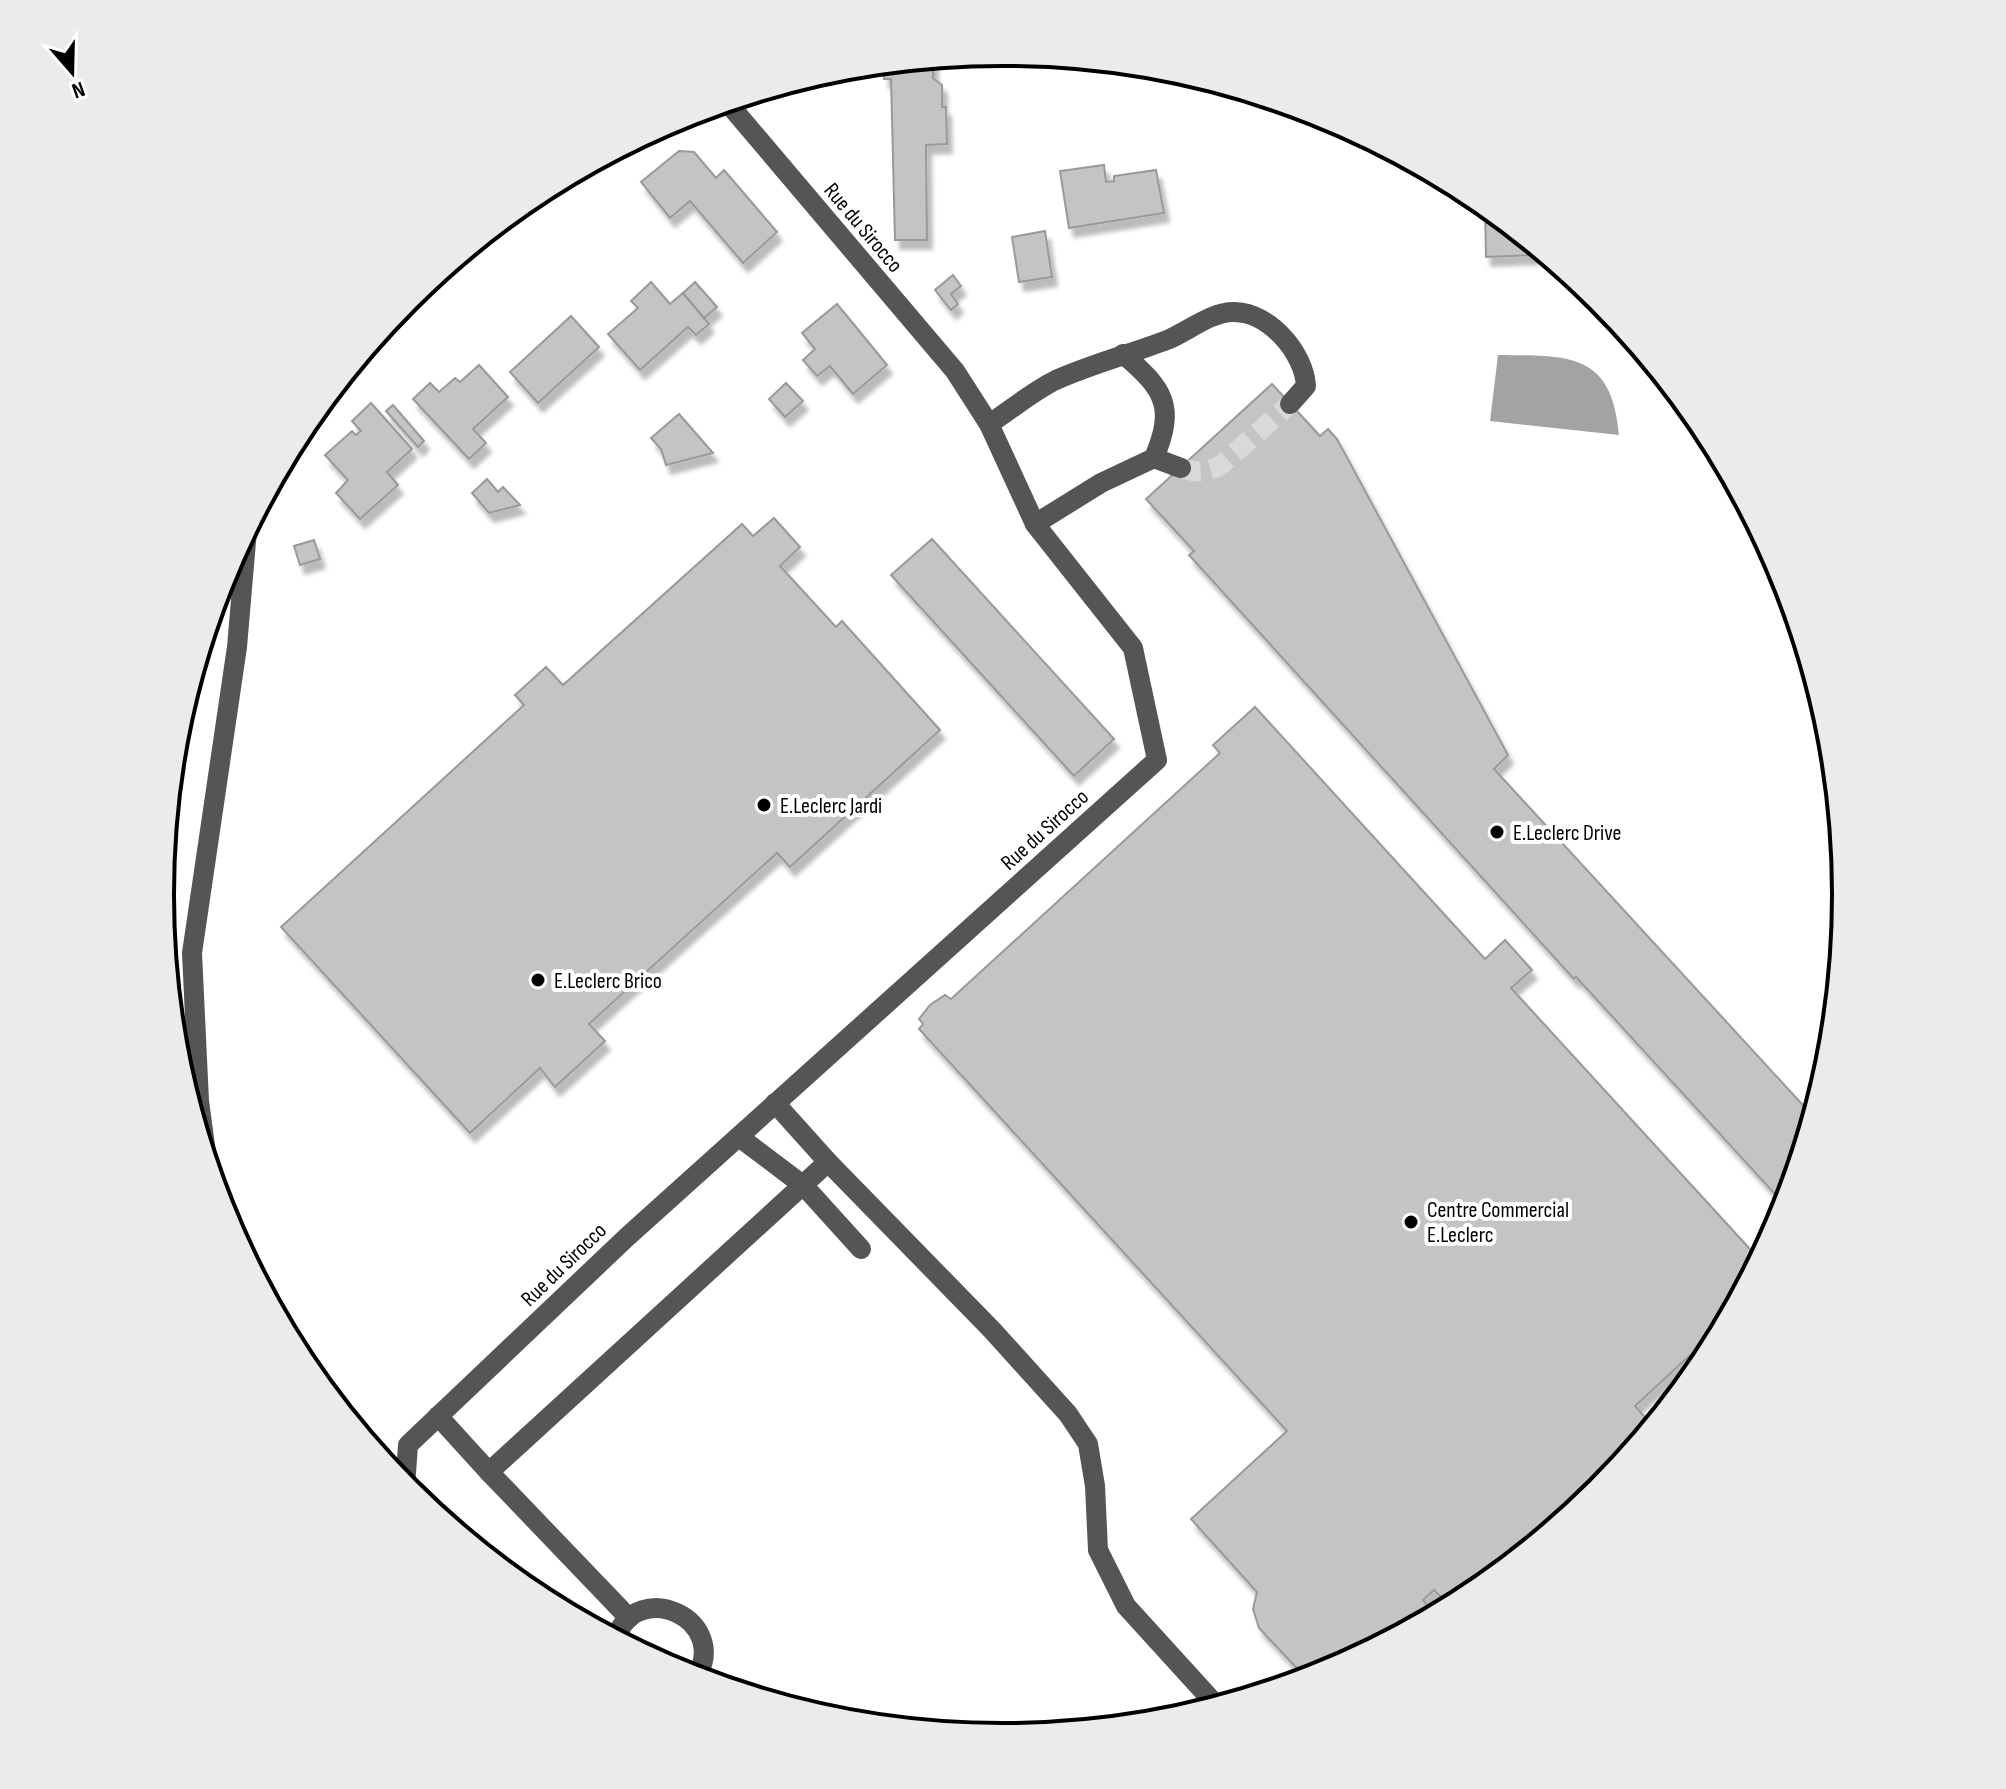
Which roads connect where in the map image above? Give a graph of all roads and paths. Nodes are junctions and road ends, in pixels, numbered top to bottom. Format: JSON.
{"nodes":[{"id":1,"x":735,"y":111,"type":"edge"},
{"id":2,"x":1123,"y":354,"type":"junction"},
{"id":3,"x":1290,"y":404,"type":"tunnel mouth"},
{"id":4,"x":989,"y":424,"type":"junction"},
{"id":5,"x":1154,"y":458,"type":"junction"},
{"id":6,"x":1181,"y":468,"type":"tunnel mouth"},
{"id":7,"x":1035,"y":524,"type":"junction"},
{"id":8,"x":244,"y":563,"type":"edge"},
{"id":9,"x":199,"y":1091,"type":"edge"},
{"id":10,"x":775,"y":1103,"type":"junction"},
{"id":11,"x":739,"y":1137,"type":"junction"},
{"id":12,"x":828,"y":1162,"type":"junction"},
{"id":13,"x":804,"y":1186,"type":"junction"},
{"id":14,"x":861,"y":1249,"type":"dead end"},
{"id":15,"x":438,"y":1416,"type":"junction"},
{"id":16,"x":406,"y":1469,"type":"edge"},
{"id":17,"x":489,"y":1472,"type":"junction"},
{"id":18,"x":629,"y":1618,"type":"junction"},
{"id":19,"x":619,"y":1628,"type":"edge"},
{"id":20,"x":701,"y":1665,"type":"edge"},
{"id":21,"x":1209,"y":1697,"type":"edge"}],
"edges":[{"from":1,"to":4,"type":"street","name":"Rue du Sirocco"},
{"from":2,"to":3,"type":"street"},
{"from":2,"to":4,"type":"street"},
{"from":2,"to":5,"type":"street"},
{"from":4,"to":7,"type":"street","name":"Rue du Sirocco"},
{"from":5,"to":6,"type":"street"},
{"from":5,"to":7,"type":"street"},
{"from":7,"to":10,"type":"street","name":"Rue du Sirocco"},
{"from":8,"to":9,"type":"street"},
{"from":10,"to":11,"type":"street","name":"Rue du Sirocco"},
{"from":10,"to":12,"type":"street"},
{"from":11,"to":13,"type":"street"},
{"from":11,"to":15,"type":"street","name":"Rue du Sirocco"},
{"from":12,"to":13,"type":"street"},
{"from":12,"to":21,"type":"street"},
{"from":13,"to":14,"type":"street"},
{"from":13,"to":17,"type":"street"},
{"from":15,"to":16,"type":"street","name":"Rue du Sirocco"},
{"from":15,"to":17,"type":"street"},
{"from":17,"to":18,"type":"street"},
{"from":18,"to":19,"type":"street"},
{"from":18,"to":20,"type":"street"}]}
